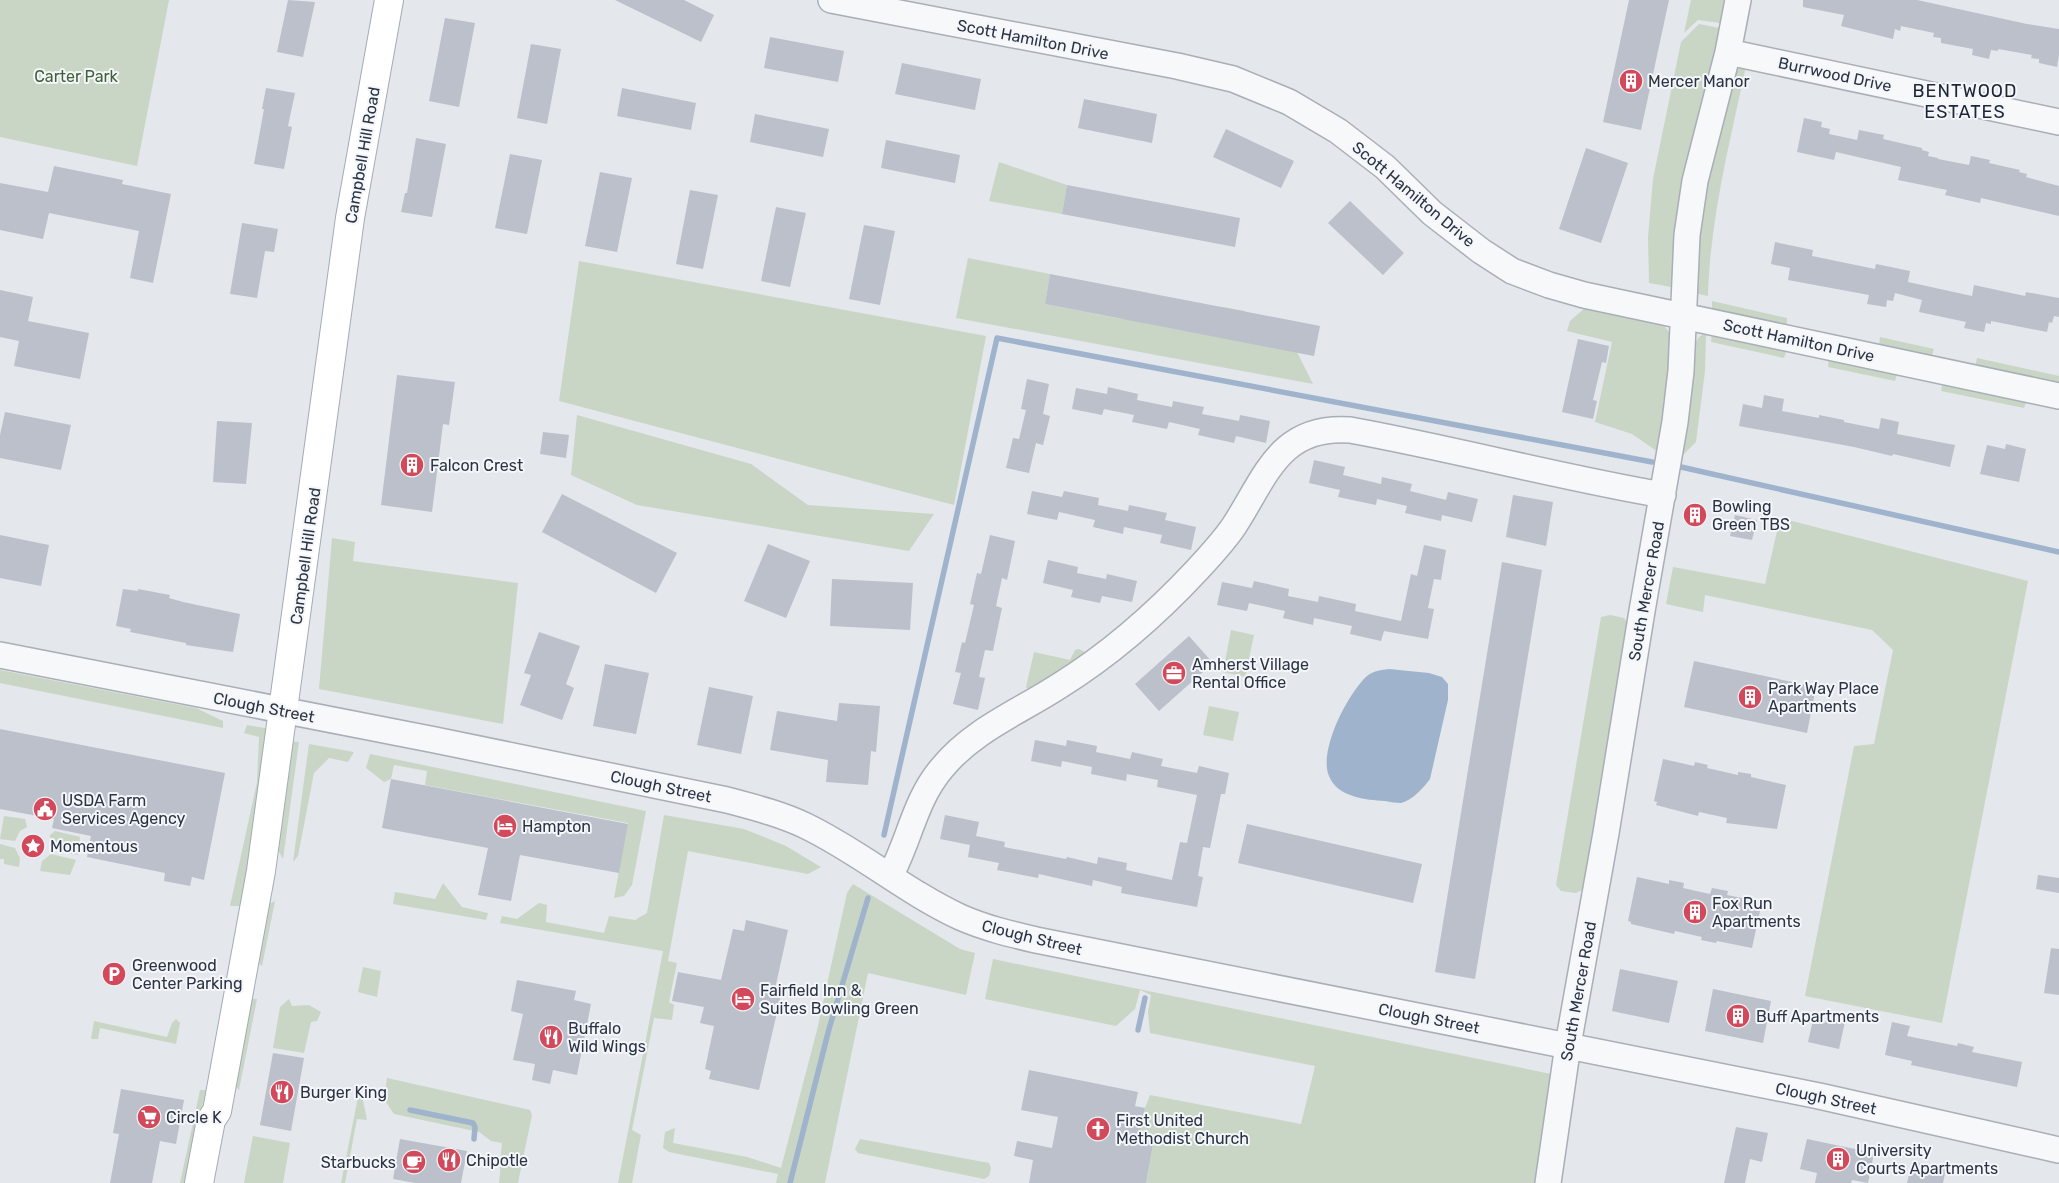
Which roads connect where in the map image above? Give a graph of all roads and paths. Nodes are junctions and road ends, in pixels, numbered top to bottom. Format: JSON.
{"nodes":[{"id":1,"x":389,"y":0,"type":"edge"},
{"id":2,"x":831,"y":0,"type":"edge"},
{"id":3,"x":1738,"y":0,"type":"edge"},
{"id":4,"x":1728,"y":52,"type":"junction"},
{"id":5,"x":2059,"y":122,"type":"edge"},
{"id":6,"x":1683,"y":316,"type":"junction"},
{"id":7,"x":2059,"y":396,"type":"edge"},
{"id":8,"x":1663,"y":495,"type":"junction"},
{"id":9,"x":0,"y":655,"type":"edge"},
{"id":10,"x":284,"y":710,"type":"junction"},
{"id":11,"x":890,"y":876,"type":"junction"},
{"id":12,"x":1568,"y":1045,"type":"junction"},
{"id":13,"x":217,"y":1111,"type":"junction"},
{"id":14,"x":2059,"y":1150,"type":"edge"},
{"id":15,"x":200,"y":1183,"type":"edge"},
{"id":16,"x":213,"y":1183,"type":"edge"},
{"id":17,"x":1548,"y":1183,"type":"edge"}],
"edges":[{"from":1,"to":10,"type":"main road","name":"Campbell Hill Road"},
{"from":2,"to":6,"type":"street","name":"Scott Hamilton Drive"},
{"from":3,"to":4,"type":"street","name":"South Mercer Road"},
{"from":4,"to":5,"type":"street","name":"Burrwood Drive"},
{"from":4,"to":6,"type":"street","name":"South Mercer Road"},
{"from":6,"to":7,"type":"street","name":"Scott Hamilton Drive"},
{"from":6,"to":8,"type":"street","name":"South Mercer Road"},
{"from":8,"to":11,"type":"street"},
{"from":8,"to":12,"type":"street","name":"South Mercer Road"},
{"from":9,"to":10,"type":"street","name":"Clough Street"},
{"from":10,"to":11,"type":"street","name":"Clough Street"},
{"from":10,"to":13,"type":"main road","name":"Campbell Hill Road"},
{"from":11,"to":12,"type":"street","name":"Clough Street"},
{"from":12,"to":14,"type":"street","name":"Clough Street"},
{"from":12,"to":17,"type":"street","name":"South Mercer Road"},
{"from":13,"to":15,"type":"main road","name":"Campbell Hill Road"},
{"from":13,"to":16,"type":"main road","name":"Campbell Hill Road"}]}
